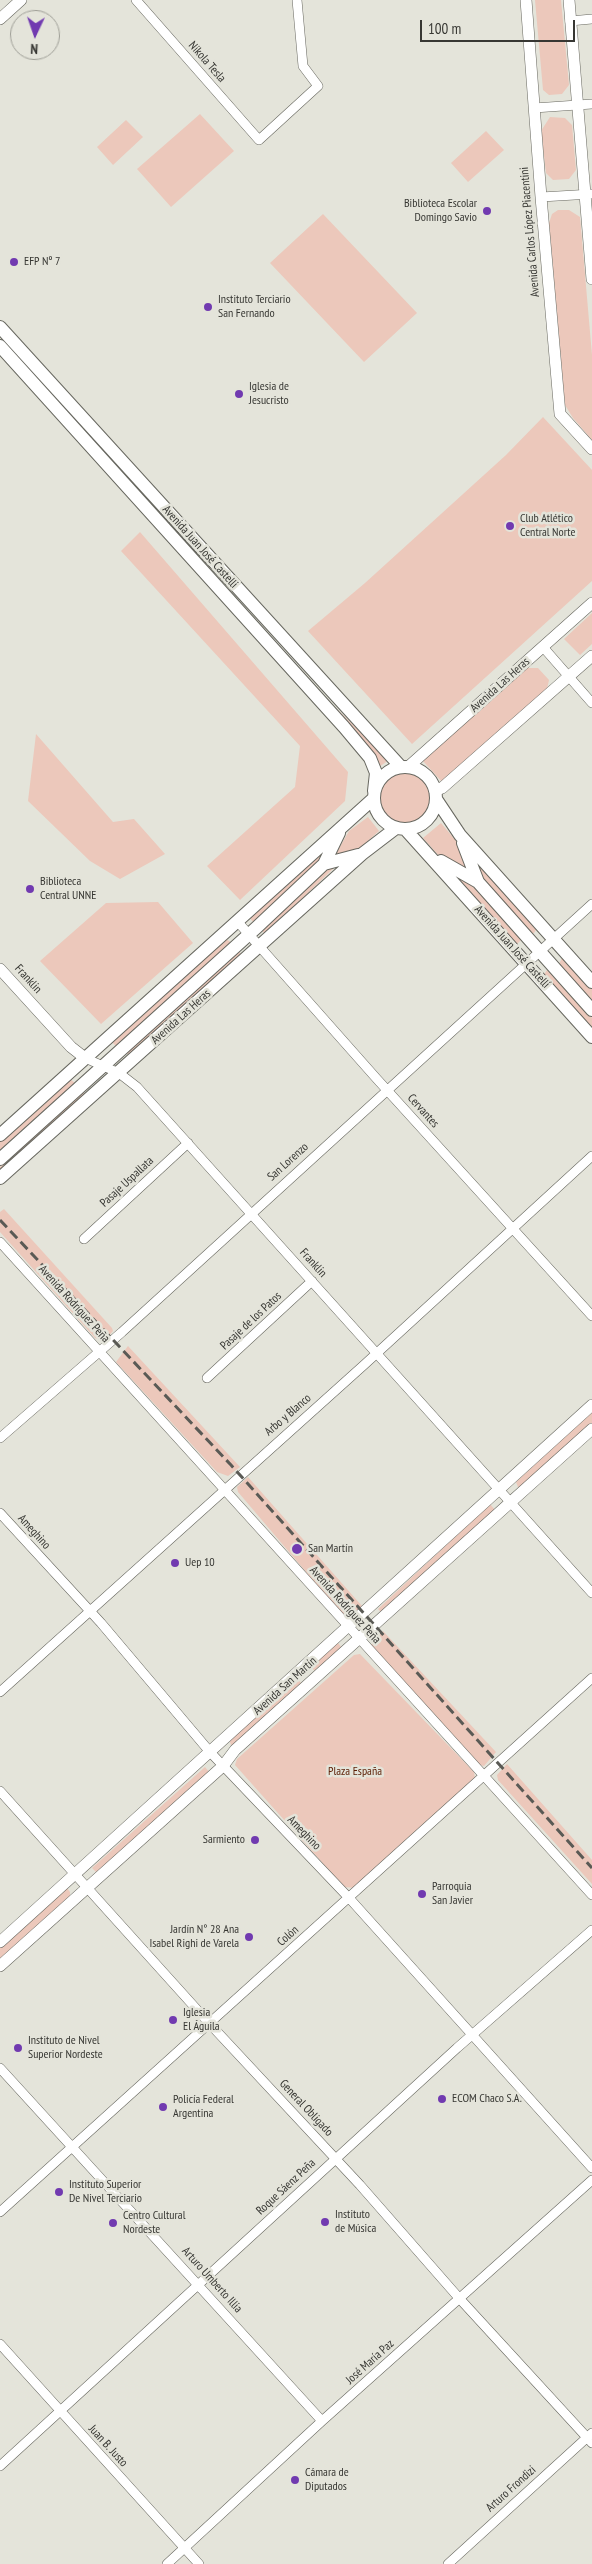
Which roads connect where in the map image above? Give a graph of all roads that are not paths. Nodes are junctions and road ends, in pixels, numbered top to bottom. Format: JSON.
{"nodes":[{"id":1,"x":22,"y":0,"type":"edge"},
{"id":2,"x":136,"y":0,"type":"edge"},
{"id":3,"x":297,"y":0,"type":"edge"},
{"id":4,"x":526,"y":0,"type":"edge"},
{"id":5,"x":569,"y":0,"type":"edge"},
{"id":6,"x":0,"y":19,"type":"edge"},
{"id":7,"x":592,"y":19,"type":"edge"},
{"id":8,"x":570,"y":20,"type":"junction"},
{"id":9,"x":592,"y":104,"type":"edge"},
{"id":10,"x":578,"y":105,"type":"junction"},
{"id":11,"x":534,"y":108,"type":"junction"},
{"id":12,"x":588,"y":194,"type":"edge"},
{"id":13,"x":541,"y":198,"type":"junction"},
{"id":14,"x":592,"y":280,"type":"edge"},
{"id":15,"x":0,"y":327,"type":"edge"},
{"id":16,"x":0,"y":346,"type":"edge"},
{"id":17,"x":592,"y":449,"type":"edge"},
{"id":18,"x":592,"y":602,"type":"edge"},
{"id":19,"x":543,"y":647,"type":"junction"},
{"id":20,"x":592,"y":656,"type":"edge"},
{"id":21,"x":569,"y":678,"type":"junction"},
{"id":22,"x":592,"y":703,"type":"edge"},
{"id":23,"x":405,"y":767,"type":"junction"},
{"id":24,"x":374,"y":795,"type":"junction"},
{"id":25,"x":436,"y":795,"type":"junction"},
{"id":26,"x":342,"y":827,"type":"junction"},
{"id":27,"x":401,"y":829,"type":"junction"},
{"id":28,"x":460,"y":835,"type":"junction"},
{"id":29,"x":362,"y":854,"type":"junction"},
{"id":30,"x":432,"y":857,"type":"junction"},
{"id":31,"x":324,"y":864,"type":"junction"},
{"id":32,"x":478,"y":882,"type":"junction"},
{"id":33,"x":592,"y":904,"type":"edge"},
{"id":34,"x":237,"y":921,"type":"junction"},
{"id":35,"x":249,"y":934,"type":"junction"},
{"id":36,"x":553,"y":939,"type":"junction"},
{"id":37,"x":260,"y":946,"type":"junction"},
{"id":38,"x":540,"y":951,"type":"junction"},
{"id":39,"x":527,"y":963,"type":"junction"},
{"id":40,"x":0,"y":969,"type":"edge"},
{"id":41,"x":592,"y":982,"type":"edge"},
{"id":42,"x":592,"y":1010,"type":"edge"},
{"id":43,"x":592,"y":1037,"type":"edge"},
{"id":44,"x":85,"y":1058,"type":"junction"},
{"id":45,"x":104,"y":1067,"type":"junction"},
{"id":46,"x":119,"y":1073,"type":"junction"},
{"id":47,"x":387,"y":1090,"type":"junction"},
{"id":48,"x":0,"y":1135,"type":"edge"},
{"id":49,"x":188,"y":1143,"type":"junction"},
{"id":50,"x":592,"y":1156,"type":"edge"},
{"id":51,"x":0,"y":1159,"type":"edge"},
{"id":52,"x":0,"y":1178,"type":"edge"},
{"id":53,"x":250,"y":1214,"type":"junction"},
{"id":54,"x":512,"y":1229,"type":"junction"},
{"id":55,"x":84,"y":1239,"type":"dead end"},
{"id":56,"x":0,"y":1242,"type":"edge"},
{"id":57,"x":312,"y":1281,"type":"junction"},
{"id":58,"x":592,"y":1316,"type":"edge"},
{"id":59,"x":100,"y":1351,"type":"junction"},
{"id":60,"x":376,"y":1353,"type":"junction"},
{"id":61,"x":208,"y":1378,"type":"dead end"},
{"id":62,"x":592,"y":1405,"type":"edge"},
{"id":63,"x":592,"y":1429,"type":"edge"},
{"id":64,"x":0,"y":1438,"type":"edge"},
{"id":65,"x":224,"y":1489,"type":"junction"},
{"id":66,"x":500,"y":1490,"type":"junction"},
{"id":67,"x":510,"y":1501,"type":"junction"},
{"id":68,"x":0,"y":1513,"type":"edge"},
{"id":69,"x":592,"y":1593,"type":"edge"},
{"id":70,"x":91,"y":1612,"type":"junction"},
{"id":71,"x":347,"y":1626,"type":"junction"},
{"id":72,"x":359,"y":1638,"type":"junction"},
{"id":73,"x":302,"y":1667,"type":"junction"},
{"id":74,"x":592,"y":1678,"type":"edge"},
{"id":75,"x":313,"y":1680,"type":"junction"},
{"id":76,"x":0,"y":1692,"type":"edge"},
{"id":77,"x":210,"y":1752,"type":"junction"},
{"id":78,"x":223,"y":1766,"type":"junction"},
{"id":79,"x":484,"y":1776,"type":"junction"},
{"id":80,"x":0,"y":1791,"type":"edge"},
{"id":81,"x":76,"y":1874,"type":"junction"},
{"id":82,"x":87,"y":1887,"type":"junction"},
{"id":83,"x":592,"y":1895,"type":"edge"},
{"id":84,"x":350,"y":1898,"type":"junction"},
{"id":85,"x":592,"y":1930,"type":"edge"},
{"id":86,"x":0,"y":1942,"type":"edge"},
{"id":87,"x":0,"y":1966,"type":"edge"},
{"id":88,"x":209,"y":2023,"type":"junction"},
{"id":89,"x":472,"y":2034,"type":"junction"},
{"id":90,"x":0,"y":2068,"type":"edge"},
{"id":91,"x":71,"y":2146,"type":"junction"},
{"id":92,"x":336,"y":2158,"type":"junction"},
{"id":93,"x":592,"y":2168,"type":"edge"},
{"id":94,"x":592,"y":2180,"type":"edge"},
{"id":95,"x":0,"y":2212,"type":"edge"},
{"id":96,"x":199,"y":2284,"type":"junction"},
{"id":97,"x":459,"y":2298,"type":"junction"},
{"id":98,"x":0,"y":2344,"type":"edge"},
{"id":99,"x":60,"y":2411,"type":"junction"},
{"id":100,"x":322,"y":2421,"type":"junction"},
{"id":101,"x":590,"y":2438,"type":"edge"},
{"id":102,"x":0,"y":2466,"type":"edge"},
{"id":103,"x":184,"y":2548,"type":"junction"},
{"id":104,"x":167,"y":2564,"type":"edge"},
{"id":105,"x":198,"y":2564,"type":"edge"},
{"id":106,"x":448,"y":2564,"type":"edge"}],
"edges":[{"from":1,"to":6,"type":"main road"},
{"from":2,"to":3,"type":"street","name":"Nikola Tesla"},
{"from":4,"to":11,"type":"main road","name":"Avenida Carlos López Piacentini"},
{"from":5,"to":8,"type":"main road"},
{"from":7,"to":8,"type":"street"},
{"from":8,"to":10,"type":"main road"},
{"from":9,"to":10,"type":"street"},
{"from":10,"to":11,"type":"street"},
{"from":10,"to":12,"type":"main road"},
{"from":11,"to":13,"type":"main road","name":"Avenida Carlos López Piacentini"},
{"from":12,"to":13,"type":"street"},
{"from":12,"to":14,"type":"main road"},
{"from":13,"to":17,"type":"main road","name":"Avenida Carlos López Piacentini"},
{"from":15,"to":23,"type":"main road","name":"Avenida Juan José Castelli"},
{"from":16,"to":24,"type":"main road","name":"Avenida Juan José Castelli"},
{"from":18,"to":19,"type":"main road","name":"Avenida Las Heras"},
{"from":19,"to":21,"type":"street"},
{"from":19,"to":23,"type":"main road","name":"Avenida Las Heras"},
{"from":20,"to":21,"type":"main road"},
{"from":21,"to":22,"type":"street"},
{"from":21,"to":25,"type":"main road"},
{"from":23,"to":24,"type":"main road"},
{"from":23,"to":25,"type":"main road"},
{"from":24,"to":26,"type":"main road","name":"Avenida Las Heras"},
{"from":24,"to":27,"type":"main road"},
{"from":25,"to":27,"type":"main road"},
{"from":25,"to":28,"type":"main road","name":"Avenida Juan José Castelli"},
{"from":26,"to":31,"type":"main road","name":"Avenida Las Heras"},
{"from":26,"to":34,"type":"main road","name":"Avenida Las Heras"},
{"from":27,"to":29,"type":"main road","name":"Avenida Las Heras"},
{"from":27,"to":30,"type":"main road","name":"Avenida Juan José Castelli"},
{"from":28,"to":32,"type":"main road","name":"Avenida Juan José Castelli"},
{"from":28,"to":36,"type":"main road","name":"Avenida Juan José Castelli"},
{"from":29,"to":31,"type":"main road","name":"Avenida Las Heras"},
{"from":29,"to":37,"type":"main road","name":"Avenida Las Heras"},
{"from":30,"to":32,"type":"main road","name":"Avenida Juan José Castelli"},
{"from":30,"to":39,"type":"main road","name":"Avenida Juan José Castelli"},
{"from":31,"to":35,"type":"main road","name":"Avenida Las Heras"},
{"from":32,"to":38,"type":"main road","name":"Avenida Juan José Castelli"},
{"from":33,"to":36,"type":"street","name":"San Lorenzo"},
{"from":34,"to":35,"type":"street","name":"Cervantes"},
{"from":34,"to":44,"type":"main road","name":"Avenida Las Heras"},
{"from":35,"to":37,"type":"street","name":"Cervantes"},
{"from":35,"to":45,"type":"main road","name":"Avenida Las Heras"},
{"from":36,"to":38,"type":"street","name":"San Lorenzo"},
{"from":36,"to":41,"type":"main road","name":"Avenida Juan José Castelli"},
{"from":37,"to":46,"type":"main road","name":"Avenida Las Heras"},
{"from":37,"to":47,"type":"street","name":"Cervantes"},
{"from":38,"to":39,"type":"street","name":"San Lorenzo"},
{"from":38,"to":42,"type":"main road","name":"Avenida Juan José Castelli"},
{"from":39,"to":43,"type":"main road","name":"Avenida Juan José Castelli"},
{"from":39,"to":47,"type":"street","name":"San Lorenzo"},
{"from":40,"to":44,"type":"main road","name":"Franklin"},
{"from":44,"to":45,"type":"street","name":"Franklin"},
{"from":44,"to":48,"type":"main road","name":"Avenida Las Heras"},
{"from":45,"to":46,"type":"street","name":"Franklin"},
{"from":45,"to":51,"type":"main road","name":"Avenida Las Heras"},
{"from":46,"to":49,"type":"street","name":"Franklin"},
{"from":46,"to":52,"type":"main road","name":"Avenida Las Heras"},
{"from":47,"to":53,"type":"street","name":"San Lorenzo"},
{"from":47,"to":54,"type":"street","name":"Cervantes"},
{"from":49,"to":53,"type":"street","name":"Franklin"},
{"from":49,"to":55,"type":"street","name":"Pasaje Uspallata"},
{"from":50,"to":54,"type":"street","name":"Arbo y Blanco"},
{"from":53,"to":57,"type":"street","name":"Franklin"},
{"from":53,"to":59,"type":"street","name":"San Lorenzo"},
{"from":54,"to":58,"type":"street","name":"Cervantes"},
{"from":54,"to":60,"type":"street","name":"Arbo y Blanco"},
{"from":56,"to":59,"type":"street","name":"Avenida Rodríguez Peña"},
{"from":57,"to":60,"type":"street","name":"Franklin"},
{"from":57,"to":61,"type":"street","name":"Pasaje de los Patos"},
{"from":59,"to":64,"type":"street","name":"San Lorenzo"},
{"from":59,"to":65,"type":"street","name":"Avenida Rodríguez Peña"},
{"from":60,"to":65,"type":"street","name":"Arbo y Blanco"},
{"from":60,"to":66,"type":"street","name":"Franklin"},
{"from":62,"to":66,"type":"main road","name":"Avenida San Martín"},
{"from":63,"to":67,"type":"main road","name":"Avenida San Martín"},
{"from":65,"to":70,"type":"street","name":"Arbo y Blanco"},
{"from":65,"to":71,"type":"street","name":"Avenida Rodríguez Peña"},
{"from":66,"to":67,"type":"street","name":"Franklin"},
{"from":66,"to":71,"type":"main road","name":"Avenida San Martín"},
{"from":67,"to":69,"type":"street","name":"Franklin"},
{"from":67,"to":72,"type":"main road","name":"Avenida San Martín"},
{"from":68,"to":70,"type":"street","name":"Ameghino"},
{"from":70,"to":76,"type":"street","name":"Arbo y Blanco"},
{"from":70,"to":77,"type":"street","name":"Ameghino"},
{"from":71,"to":72,"type":"street","name":"Avenida Rodríguez Peña"},
{"from":71,"to":73,"type":"main road","name":"Avenida San Martín"},
{"from":72,"to":75,"type":"main road","name":"Avenida San Martín"},
{"from":72,"to":79,"type":"street","name":"Avenida Rodríguez Peña"},
{"from":73,"to":75,"type":"main road"},
{"from":73,"to":77,"type":"main road","name":"Avenida San Martín"},
{"from":74,"to":79,"type":"street","name":"Colón"},
{"from":75,"to":78,"type":"main road","name":"Avenida San Martín"},
{"from":77,"to":78,"type":"street","name":"Ameghino"},
{"from":77,"to":81,"type":"main road","name":"Avenida San Martín"},
{"from":78,"to":82,"type":"main road","name":"Avenida San Martín"},
{"from":78,"to":84,"type":"street","name":"Ameghino"},
{"from":79,"to":83,"type":"street","name":"Avenida Rodríguez Peña"},
{"from":79,"to":84,"type":"street","name":"Colón"},
{"from":80,"to":81,"type":"street","name":"General Obligado"},
{"from":81,"to":82,"type":"street","name":"General Obligado"},
{"from":81,"to":86,"type":"main road","name":"Avenida San Martín"},
{"from":82,"to":87,"type":"main road","name":"Avenida San Martín"},
{"from":82,"to":88,"type":"street","name":"General Obligado"},
{"from":84,"to":88,"type":"street","name":"Colón"},
{"from":84,"to":89,"type":"street","name":"Ameghino"},
{"from":85,"to":89,"type":"street","name":"Roque Sáenz Peña"},
{"from":88,"to":91,"type":"street","name":"Colón"},
{"from":88,"to":92,"type":"street","name":"General Obligado"},
{"from":89,"to":92,"type":"street","name":"Roque Sáenz Peña"},
{"from":89,"to":93,"type":"street","name":"Ameghino"},
{"from":90,"to":91,"type":"street","name":"Arturo Umberto Illia"},
{"from":91,"to":95,"type":"street","name":"Colón"},
{"from":91,"to":96,"type":"street","name":"Arturo Umberto Illia"},
{"from":92,"to":96,"type":"street","name":"Roque Sáenz Peña"},
{"from":92,"to":97,"type":"street","name":"General Obligado"},
{"from":94,"to":97,"type":"street","name":"José María Paz"},
{"from":96,"to":99,"type":"street","name":"Roque Sáenz Peña"},
{"from":96,"to":100,"type":"street","name":"Arturo Umberto Illia"},
{"from":97,"to":100,"type":"street","name":"José María Paz"},
{"from":97,"to":101,"type":"street","name":"General Obligado"},
{"from":98,"to":99,"type":"street","name":"Juan B. Justo"},
{"from":99,"to":102,"type":"street","name":"Roque Sáenz Peña"},
{"from":99,"to":103,"type":"street","name":"Juan B. Justo"},
{"from":100,"to":103,"type":"street","name":"José María Paz"},
{"from":101,"to":106,"type":"street","name":"Arturo Frondizi"},
{"from":103,"to":104,"type":"street","name":"José María Paz"},
{"from":103,"to":105,"type":"street","name":"Juan B. Justo"}]}
